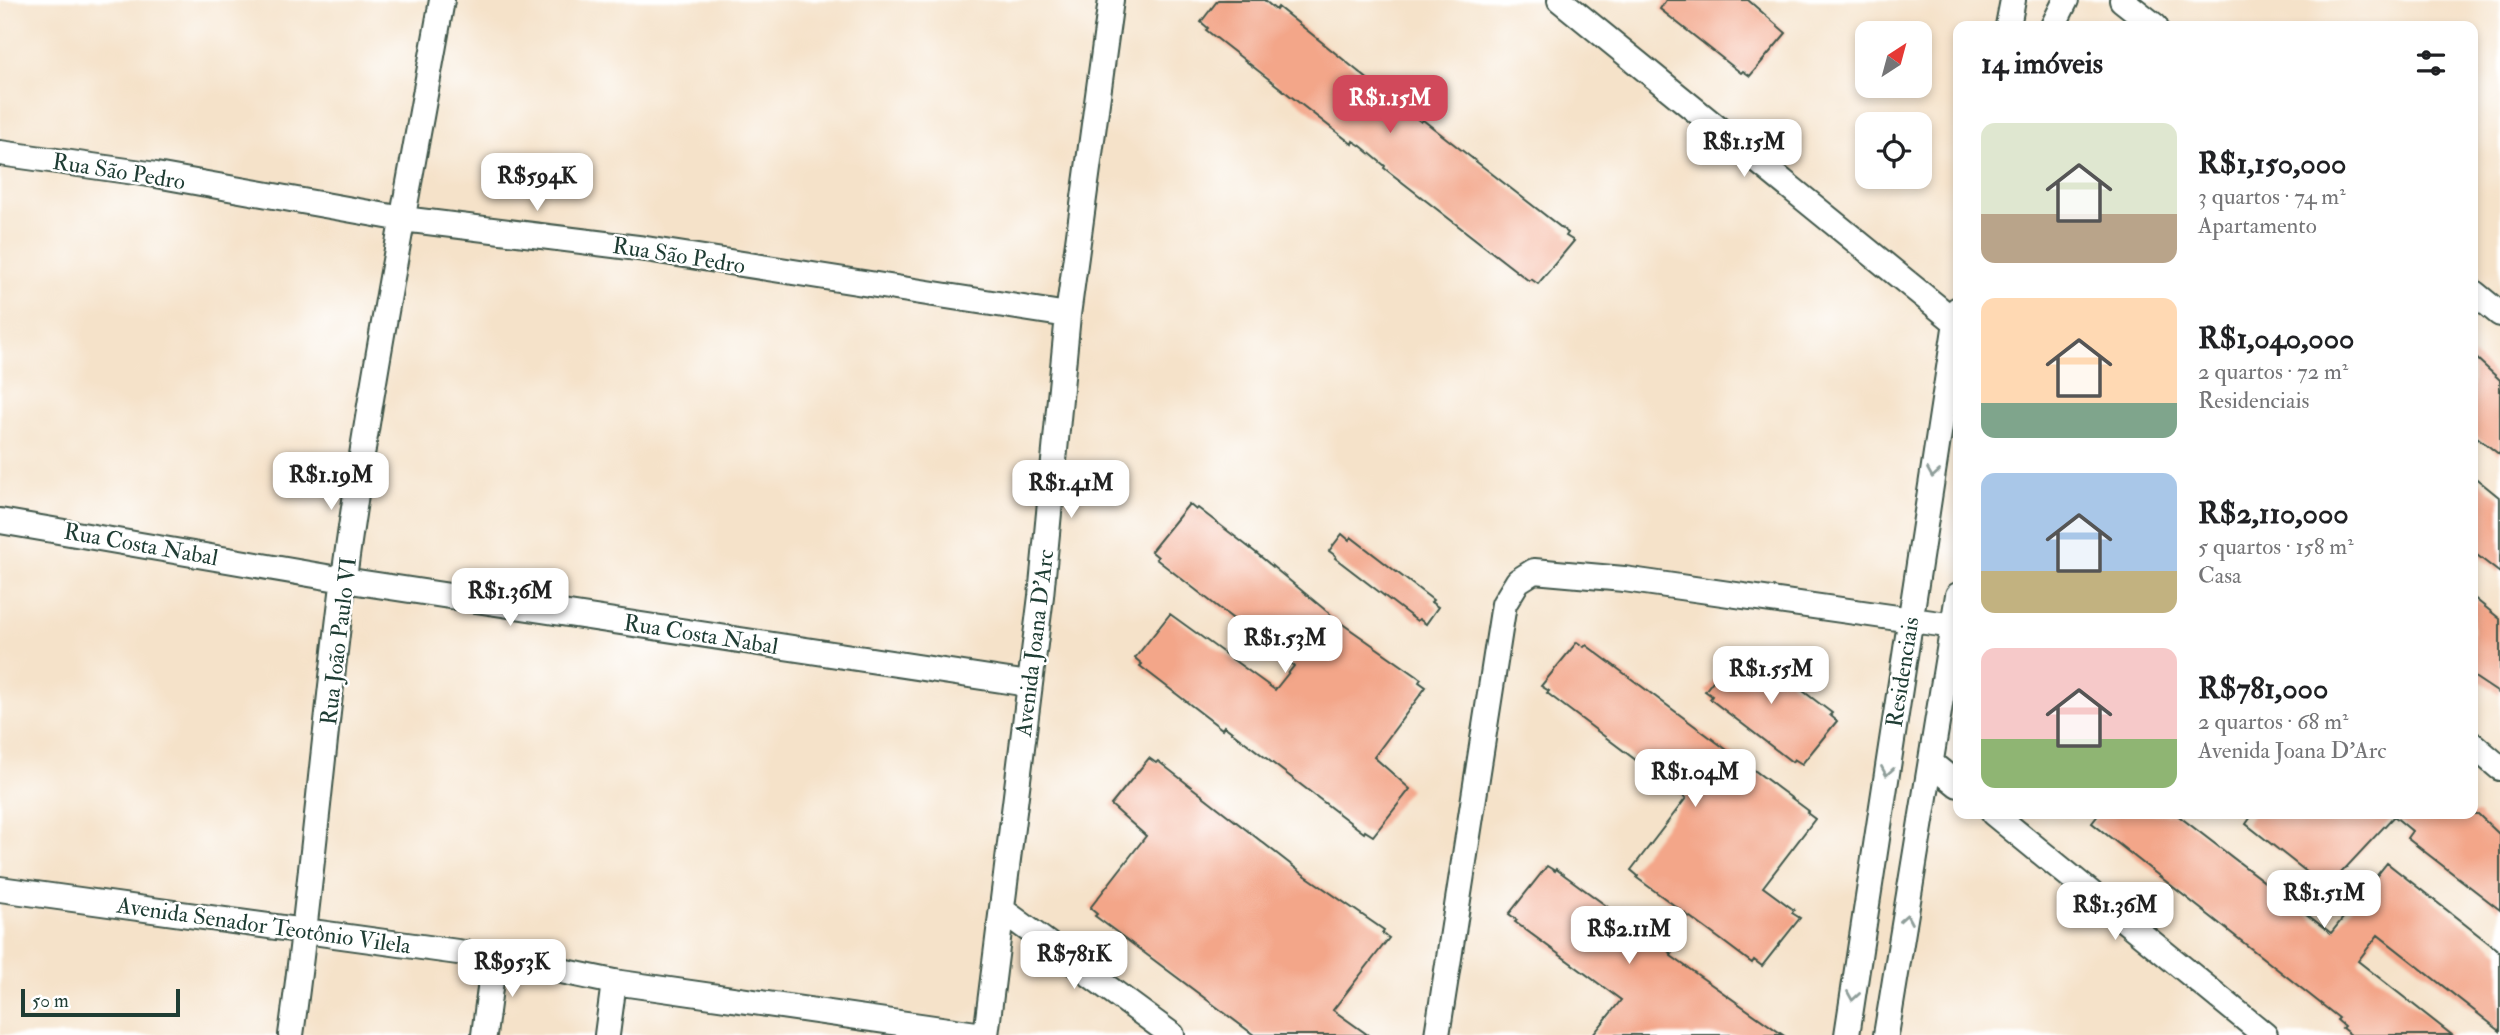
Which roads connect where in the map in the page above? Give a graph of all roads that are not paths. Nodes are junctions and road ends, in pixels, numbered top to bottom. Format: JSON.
{"nodes":[{"id":1,"x":442,"y":0,"type":"edge"},
{"id":2,"x":1111,"y":0,"type":"edge"},
{"id":3,"x":1560,"y":0,"type":"edge"},
{"id":4,"x":2013,"y":0,"type":"edge"},
{"id":5,"x":2066,"y":0,"type":"edge"},
{"id":6,"x":2122,"y":0,"type":"edge"},
{"id":7,"x":2009,"y":21,"type":"edge"},
{"id":8,"x":2056,"y":21,"type":"edge"},
{"id":9,"x":2149,"y":21,"type":"edge"},
{"id":10,"x":0,"y":153,"type":"edge"},
{"id":11,"x":403,"y":219,"type":"junction"},
{"id":12,"x":2478,"y":296,"type":"edge"},
{"id":13,"x":2500,"y":314,"type":"edge"},
{"id":14,"x":1068,"y":315,"type":"junction"},
{"id":15,"x":1953,"y":315,"type":"edge"},
{"id":16,"x":1953,"y":344,"type":"edge"},
{"id":17,"x":0,"y":521,"type":"edge"},
{"id":18,"x":344,"y":580,"type":"junction"},
{"id":19,"x":1910,"y":619,"type":"junction"},
{"id":20,"x":1953,"y":626,"type":"edge"},
{"id":21,"x":1953,"y":632,"type":"edge"},
{"id":22,"x":1029,"y":684,"type":"junction"},
{"id":23,"x":2478,"y":749,"type":"edge"},
{"id":24,"x":1932,"y":764,"type":"junction"},
{"id":25,"x":2500,"y":768,"type":"edge"},
{"id":26,"x":1953,"y":781,"type":"edge"},
{"id":27,"x":2000,"y":819,"type":"edge"},
{"id":28,"x":0,"y":889,"type":"edge"},
{"id":29,"x":1002,"y":910,"type":"junction"},
{"id":30,"x":305,"y":932,"type":"junction"},
{"id":31,"x":494,"y":957,"type":"junction"},
{"id":32,"x":614,"y":982,"type":"junction"},
{"id":33,"x":291,"y":1035,"type":"edge"},
{"id":34,"x":484,"y":1035,"type":"edge"},
{"id":35,"x":607,"y":1035,"type":"edge"},
{"id":36,"x":985,"y":1035,"type":"edge"},
{"id":37,"x":1172,"y":1035,"type":"edge"},
{"id":38,"x":1437,"y":1035,"type":"edge"},
{"id":39,"x":1847,"y":1035,"type":"edge"},
{"id":40,"x":1886,"y":1035,"type":"edge"},
{"id":41,"x":2265,"y":1035,"type":"edge"}],
"edges":[{"from":1,"to":11,"type":"street","name":"Rua João Paulo VI"},
{"from":2,"to":14,"type":"street","name":"Avenida Joana D'Arc"},
{"from":3,"to":15,"type":"street"},
{"from":4,"to":7,"type":"street"},
{"from":5,"to":8,"type":"street"},
{"from":6,"to":9,"type":"street"},
{"from":10,"to":11,"type":"street","name":"Rua São Pedro"},
{"from":11,"to":14,"type":"street","name":"Rua São Pedro"},
{"from":11,"to":18,"type":"street","name":"Rua João Paulo VI"},
{"from":12,"to":13,"type":"street"},
{"from":14,"to":22,"type":"street","name":"Avenida Joana D'Arc"},
{"from":16,"to":19,"type":"street","name":"Residenciais","one_way":true},
{"from":17,"to":18,"type":"street","name":"Rua Costa Nabal"},
{"from":18,"to":22,"type":"street","name":"Rua Costa Nabal"},
{"from":18,"to":30,"type":"street","name":"Rua João Paulo VI"},
{"from":19,"to":20,"type":"street"},
{"from":19,"to":38,"type":"street"},
{"from":19,"to":39,"type":"street","name":"Residenciais","one_way":true},
{"from":21,"to":24,"type":"street","name":"Residenciais"},
{"from":22,"to":29,"type":"street","name":"Avenida Joana D'Arc"},
{"from":23,"to":25,"type":"street"},
{"from":24,"to":26,"type":"street"},
{"from":40,"to":24,"type":"street","name":"Residenciais","one_way":true},
{"from":27,"to":41,"type":"street"},
{"from":28,"to":30,"type":"street","name":"Avenida Senador Teotônio Vilela"},
{"from":29,"to":36,"type":"street","name":"Avenida Joana D'Arc"},
{"from":29,"to":37,"type":"street"},
{"from":30,"to":31,"type":"street","name":"Avenida Senador Teotônio Vilela"},
{"from":30,"to":33,"type":"street","name":"Rua João Paulo VI"},
{"from":31,"to":32,"type":"street","name":"Avenida Senador Teotônio Vilela"},
{"from":31,"to":34,"type":"street"},
{"from":32,"to":35,"type":"street"},
{"from":32,"to":36,"type":"street","name":"Avenida Senador Teotônio Vilela"}]}
